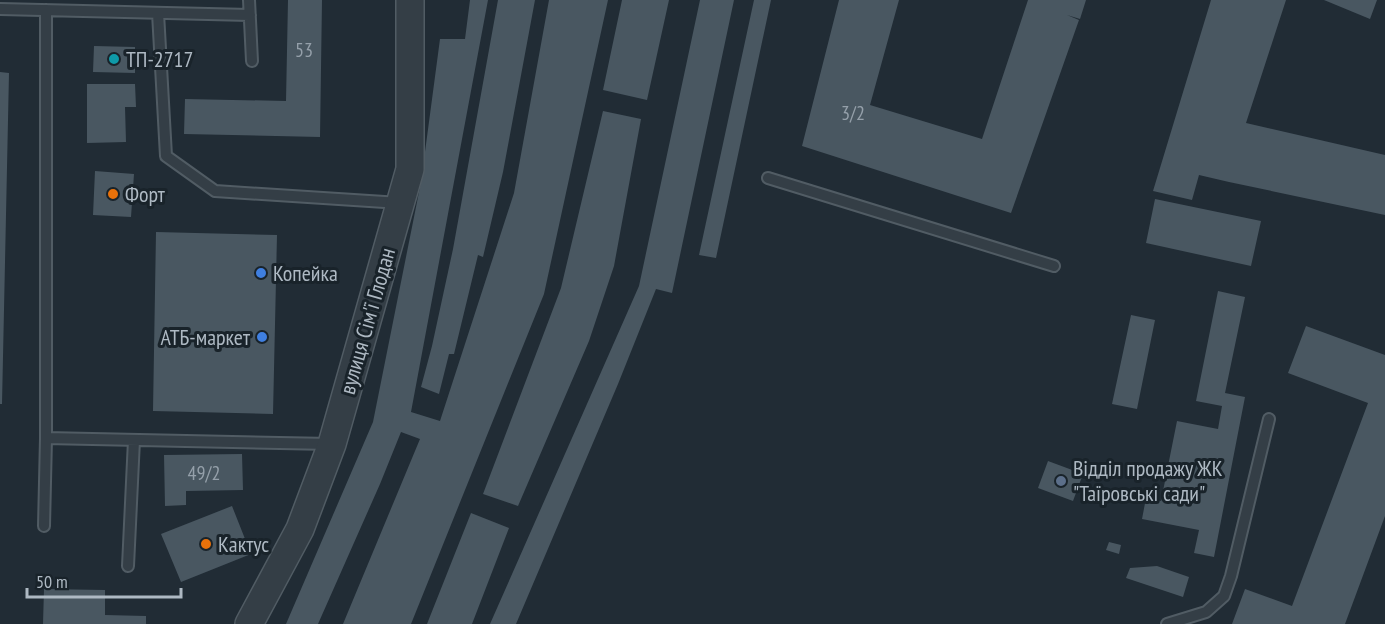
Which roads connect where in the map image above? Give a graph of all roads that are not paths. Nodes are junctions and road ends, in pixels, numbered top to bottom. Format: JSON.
{"nodes":[{"id":1,"x":249,"y":0,"type":"edge"},
{"id":2,"x":410,"y":0,"type":"edge"},
{"id":3,"x":0,"y":9,"type":"edge"},
{"id":4,"x":46,"y":10,"type":"junction"},
{"id":5,"x":158,"y":13,"type":"junction"},
{"id":6,"x":250,"y":15,"type":"junction"},
{"id":7,"x":252,"y":61,"type":"dead end"},
{"id":8,"x":768,"y":178,"type":"dead end"},
{"id":9,"x":400,"y":203,"type":"junction"},
{"id":10,"x":1054,"y":266,"type":"dead end"},
{"id":11,"x":1269,"y":419,"type":"dead end"},
{"id":12,"x":46,"y":438,"type":"junction"},
{"id":13,"x":134,"y":440,"type":"junction"},
{"id":14,"x":332,"y":444,"type":"junction"},
{"id":15,"x":44,"y":526,"type":"dead end"},
{"id":16,"x":128,"y":566,"type":"dead end"},
{"id":17,"x":249,"y":624,"type":"edge"},
{"id":18,"x":1167,"y":624,"type":"edge"}],
"edges":[{"from":1,"to":6,"type":"lane"},
{"from":2,"to":9,"type":"street","name":"вулиця Сім'ї Глодан"},
{"from":3,"to":4,"type":"lane"},
{"from":4,"to":5,"type":"lane"},
{"from":4,"to":12,"type":"lane"},
{"from":5,"to":6,"type":"lane"},
{"from":5,"to":9,"type":"lane"},
{"from":6,"to":7,"type":"lane"},
{"from":8,"to":10,"type":"lane"},
{"from":9,"to":14,"type":"street","name":"вулиця Сім'ї Глодан"},
{"from":11,"to":18,"type":"lane"},
{"from":12,"to":13,"type":"lane"},
{"from":12,"to":15,"type":"lane"},
{"from":13,"to":14,"type":"lane"},
{"from":13,"to":16,"type":"lane"},
{"from":14,"to":17,"type":"street","name":"вулиця Сім'ї Глодан"}]}
